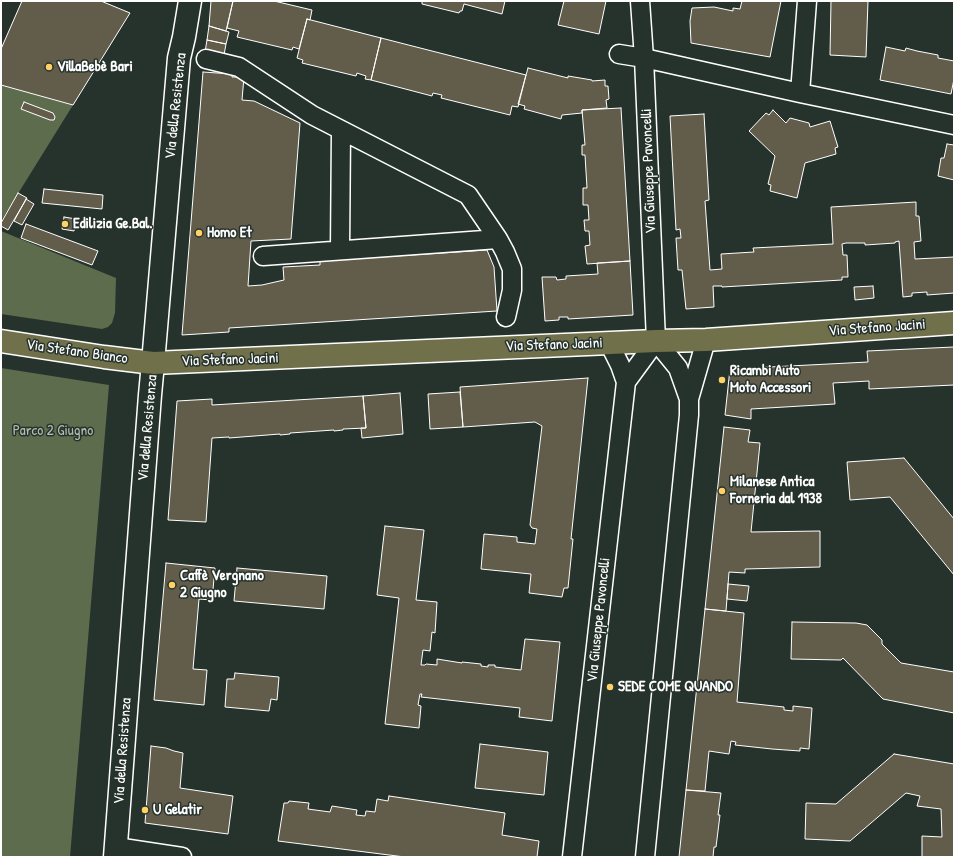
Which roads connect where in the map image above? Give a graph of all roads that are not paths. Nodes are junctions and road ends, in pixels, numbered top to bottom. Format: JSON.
{"nodes":[{"id":1,"x":190,"y":1,"type":"edge"},
{"id":2,"x":640,"y":1,"type":"edge"},
{"id":3,"x":807,"y":1,"type":"edge"},
{"id":4,"x":619,"y":54,"type":"dead end"},
{"id":5,"x":644,"y":58,"type":"junction"},
{"id":6,"x":206,"y":60,"type":"dead end"},
{"id":7,"x":800,"y":93,"type":"junction"},
{"id":8,"x":954,"y":125,"type":"edge"},
{"id":9,"x":341,"y":130,"type":"junction"},
{"id":10,"x":498,"y":239,"type":"junction"},
{"id":11,"x":340,"y":250,"type":"junction"},
{"id":12,"x":263,"y":256,"type":"dead end"},
{"id":13,"x":506,"y":318,"type":"dead end"},
{"id":14,"x":954,"y":323,"type":"edge"},
{"id":15,"x":706,"y":340,"type":"junction"},
{"id":16,"x":1,"y":341,"type":"edge"},
{"id":17,"x":656,"y":341,"type":"junction"},
{"id":18,"x":609,"y":343,"type":"junction"},
{"id":19,"x":154,"y":363,"type":"junction"},
{"id":20,"x":626,"y":382,"type":"junction"},
{"id":21,"x":689,"y":399,"type":"junction"},
{"id":22,"x":115,"y":852,"type":"edge"},
{"id":23,"x":182,"y":857,"type":"edge"},
{"id":24,"x":572,"y":857,"type":"edge"},
{"id":25,"x":645,"y":857,"type":"edge"}],
"edges":[{"from":1,"to":19,"type":"street","name":"Via della Resistenza"},
{"from":2,"to":5,"type":"street","name":"Via Giuseppe Pavoncelli"},
{"from":3,"to":7,"type":"street"},
{"from":4,"to":5,"type":"street"},
{"from":5,"to":7,"type":"street"},
{"from":5,"to":17,"type":"street","name":"Via Giuseppe Pavoncelli"},
{"from":6,"to":9,"type":"street"},
{"from":7,"to":8,"type":"street"},
{"from":9,"to":10,"type":"street"},
{"from":9,"to":11,"type":"street"},
{"from":10,"to":11,"type":"street"},
{"from":10,"to":13,"type":"street"},
{"from":11,"to":12,"type":"street"},
{"from":14,"to":15,"type":"main road","name":"Via Stefano Jacini"},
{"from":15,"to":17,"type":"main road","name":"Via Stefano Jacini"},
{"from":15,"to":21,"type":"street"},
{"from":16,"to":19,"type":"main road","name":"Via Stefano Bianco"},
{"from":17,"to":18,"type":"main road","name":"Via Stefano Jacini"},
{"from":17,"to":20,"type":"street","name":"Via Giuseppe Pavoncelli"},
{"from":17,"to":21,"type":"street"},
{"from":18,"to":19,"type":"main road","name":"Via Stefano Jacini"},
{"from":18,"to":20,"type":"street","name":"Via Giuseppe Pavoncelli"},
{"from":19,"to":22,"type":"street","name":"Via della Resistenza"},
{"from":20,"to":24,"type":"street","name":"Via Giuseppe Pavoncelli"},
{"from":21,"to":25,"type":"street"},
{"from":22,"to":23,"type":"street"}]}
